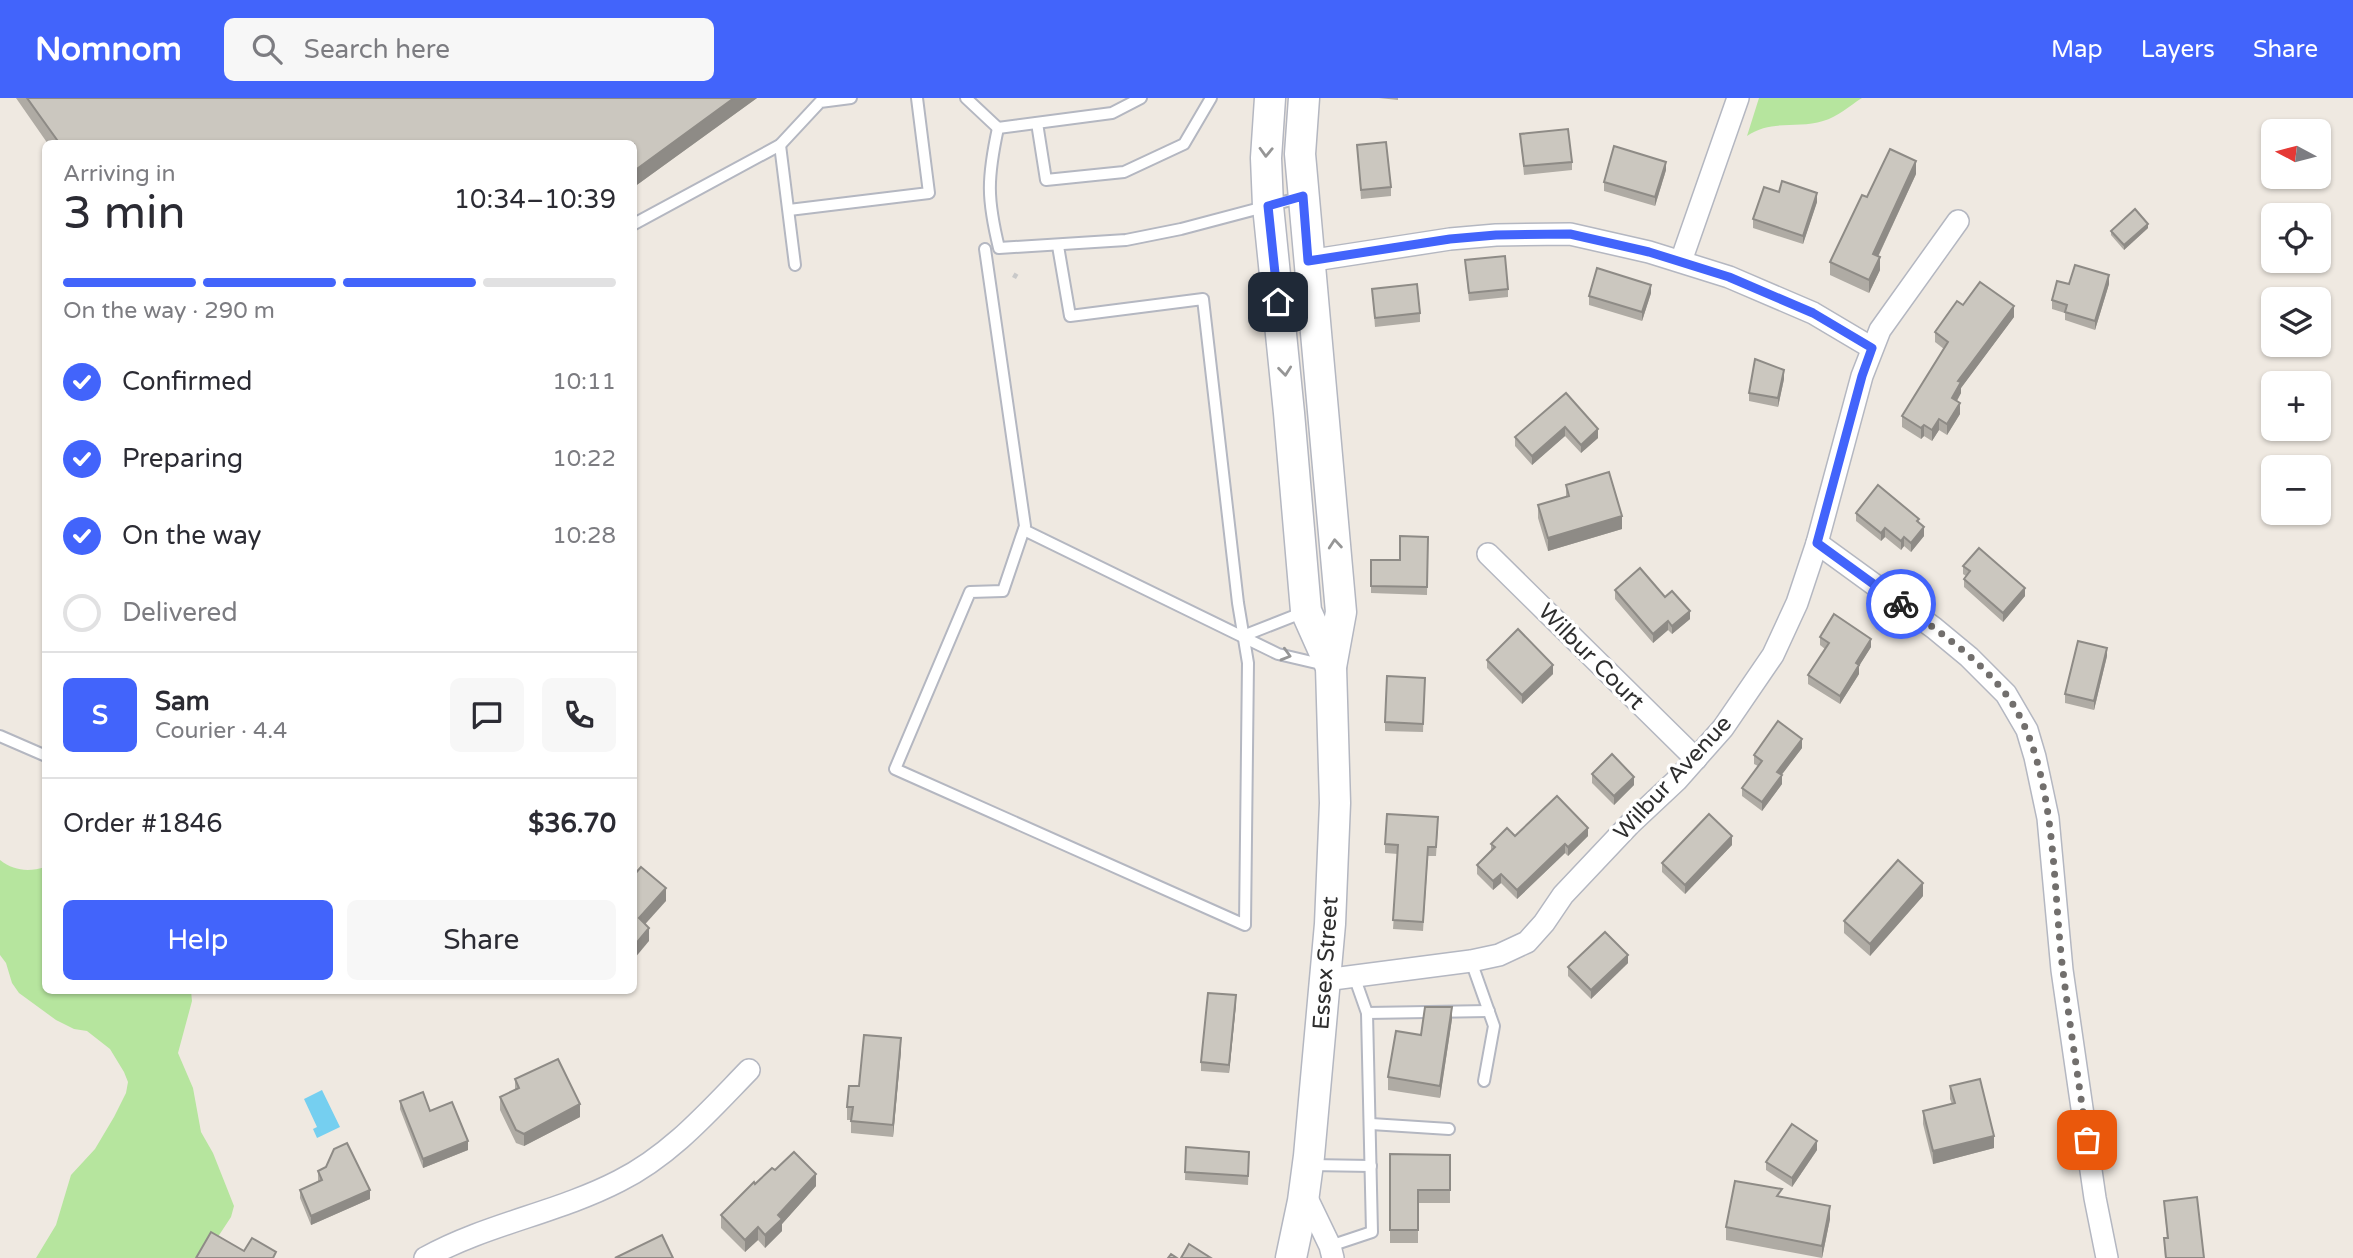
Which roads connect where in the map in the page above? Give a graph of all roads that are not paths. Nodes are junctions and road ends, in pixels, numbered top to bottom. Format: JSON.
{"nodes":[{"id":1,"x":851,"y":98,"type":"edge"},
{"id":2,"x":917,"y":98,"type":"edge"},
{"id":3,"x":966,"y":98,"type":"edge"},
{"id":4,"x":1142,"y":98,"type":"edge"},
{"id":5,"x":1212,"y":98,"type":"edge"},
{"id":6,"x":1270,"y":98,"type":"edge"},
{"id":7,"x":1304,"y":98,"type":"edge"},
{"id":8,"x":1738,"y":98,"type":"edge"},
{"id":9,"x":1037,"y":123,"type":"junction"},
{"id":10,"x":998,"y":128,"type":"junction"},
{"id":11,"x":780,"y":145,"type":"junction"},
{"id":12,"x":1303,"y":196,"type":"junction"},
{"id":13,"x":1268,"y":206,"type":"junction"},
{"id":14,"x":789,"y":210,"type":"junction"},
{"id":15,"x":1958,"y":221,"type":"dead end"},
{"id":16,"x":637,"y":222,"type":"edge"},
{"id":17,"x":1058,"y":246,"type":"junction"},
{"id":18,"x":985,"y":249,"type":"dead end"},
{"id":19,"x":1308,"y":261,"type":"junction"},
{"id":20,"x":1681,"y":261,"type":"junction"},
{"id":21,"x":795,"y":265,"type":"dead end"},
{"id":22,"x":1872,"y":348,"type":"junction"},
{"id":23,"x":1024,"y":530,"type":"junction"},
{"id":24,"x":1817,"y":543,"type":"junction"},
{"id":25,"x":1488,"y":554,"type":"dead end"},
{"id":26,"x":1306,"y":611,"type":"junction"},
{"id":27,"x":1244,"y":636,"type":"junction"},
{"id":28,"x":1331,"y":667,"type":"junction"},
{"id":29,"x":0,"y":736,"type":"edge"},
{"id":30,"x":42,"y":753,"type":"edge"},
{"id":31,"x":1696,"y":759,"type":"junction"},
{"id":32,"x":1471,"y":961,"type":"junction"},
{"id":33,"x":1340,"y":978,"type":"junction"},
{"id":34,"x":1489,"y":1011,"type":"junction"},
{"id":35,"x":1367,"y":1013,"type":"junction"},
{"id":36,"x":749,"y":1070,"type":"dead end"},
{"id":37,"x":1484,"y":1081,"type":"dead end"},
{"id":38,"x":1371,"y":1124,"type":"junction"},
{"id":39,"x":1449,"y":1129,"type":"dead end"},
{"id":40,"x":1371,"y":1166,"type":"junction"},
{"id":41,"x":1306,"y":1179,"type":"junction"},
{"id":42,"x":1331,"y":1252,"type":"edge"},
{"id":43,"x":425,"y":1258,"type":"edge"},
{"id":44,"x":1291,"y":1258,"type":"edge"},
{"id":45,"x":2107,"y":1258,"type":"edge"}],
"edges":[{"from":1,"to":11,"type":"lane"},
{"from":2,"to":14,"type":"lane"},
{"from":3,"to":10,"type":"lane"},
{"from":4,"to":9,"type":"lane"},
{"from":5,"to":9,"type":"lane"},
{"from":6,"to":13,"type":"main road","name":"Essex Street","one_way":true},
{"from":7,"to":12,"type":"main road","name":"Essex Street"},
{"from":8,"to":20,"type":"street"},
{"from":9,"to":10,"type":"lane"},
{"from":10,"to":17,"type":"lane"},
{"from":11,"to":14,"type":"lane"},
{"from":11,"to":16,"type":"lane"},
{"from":12,"to":13,"type":"lane"},
{"from":12,"to":19,"type":"main road","name":"Essex Street"},
{"from":13,"to":17,"type":"lane"},
{"from":13,"to":26,"type":"main road","name":"Essex Street","one_way":true},
{"from":14,"to":21,"type":"lane"},
{"from":15,"to":22,"type":"street","name":"Wilbur Avenue"},
{"from":17,"to":27,"type":"lane"},
{"from":18,"to":23,"type":"lane"},
{"from":19,"to":20,"type":"street"},
{"from":28,"to":19,"type":"main road","name":"Essex Street","one_way":true},
{"from":20,"to":22,"type":"street"},
{"from":22,"to":24,"type":"street","name":"Wilbur Avenue"},
{"from":23,"to":27,"type":"lane"},
{"from":23,"to":27,"type":"lane"},
{"from":24,"to":31,"type":"street","name":"Wilbur Avenue"},
{"from":24,"to":45,"type":"street"},
{"from":25,"to":31,"type":"street","name":"Wilbur Court"},
{"from":26,"to":27,"type":"lane"},
{"from":26,"to":28,"type":"main road","name":"Essex Street"},
{"from":27,"to":28,"type":"lane","one_way":true},
{"from":28,"to":33,"type":"main road","name":"Essex Street"},
{"from":29,"to":30,"type":"lane"},
{"from":31,"to":32,"type":"street","name":"Wilbur Avenue"},
{"from":32,"to":33,"type":"street","name":"Wilbur Avenue"},
{"from":32,"to":34,"type":"lane"},
{"from":33,"to":35,"type":"lane"},
{"from":33,"to":41,"type":"main road","name":"Essex Street"},
{"from":34,"to":35,"type":"lane"},
{"from":34,"to":37,"type":"lane"},
{"from":35,"to":38,"type":"lane"},
{"from":36,"to":43,"type":"street"},
{"from":38,"to":39,"type":"lane"},
{"from":38,"to":40,"type":"lane"},
{"from":40,"to":41,"type":"lane"},
{"from":40,"to":42,"type":"lane"},
{"from":41,"to":42,"type":"street"},
{"from":41,"to":44,"type":"main road","name":"Essex Street"}]}
